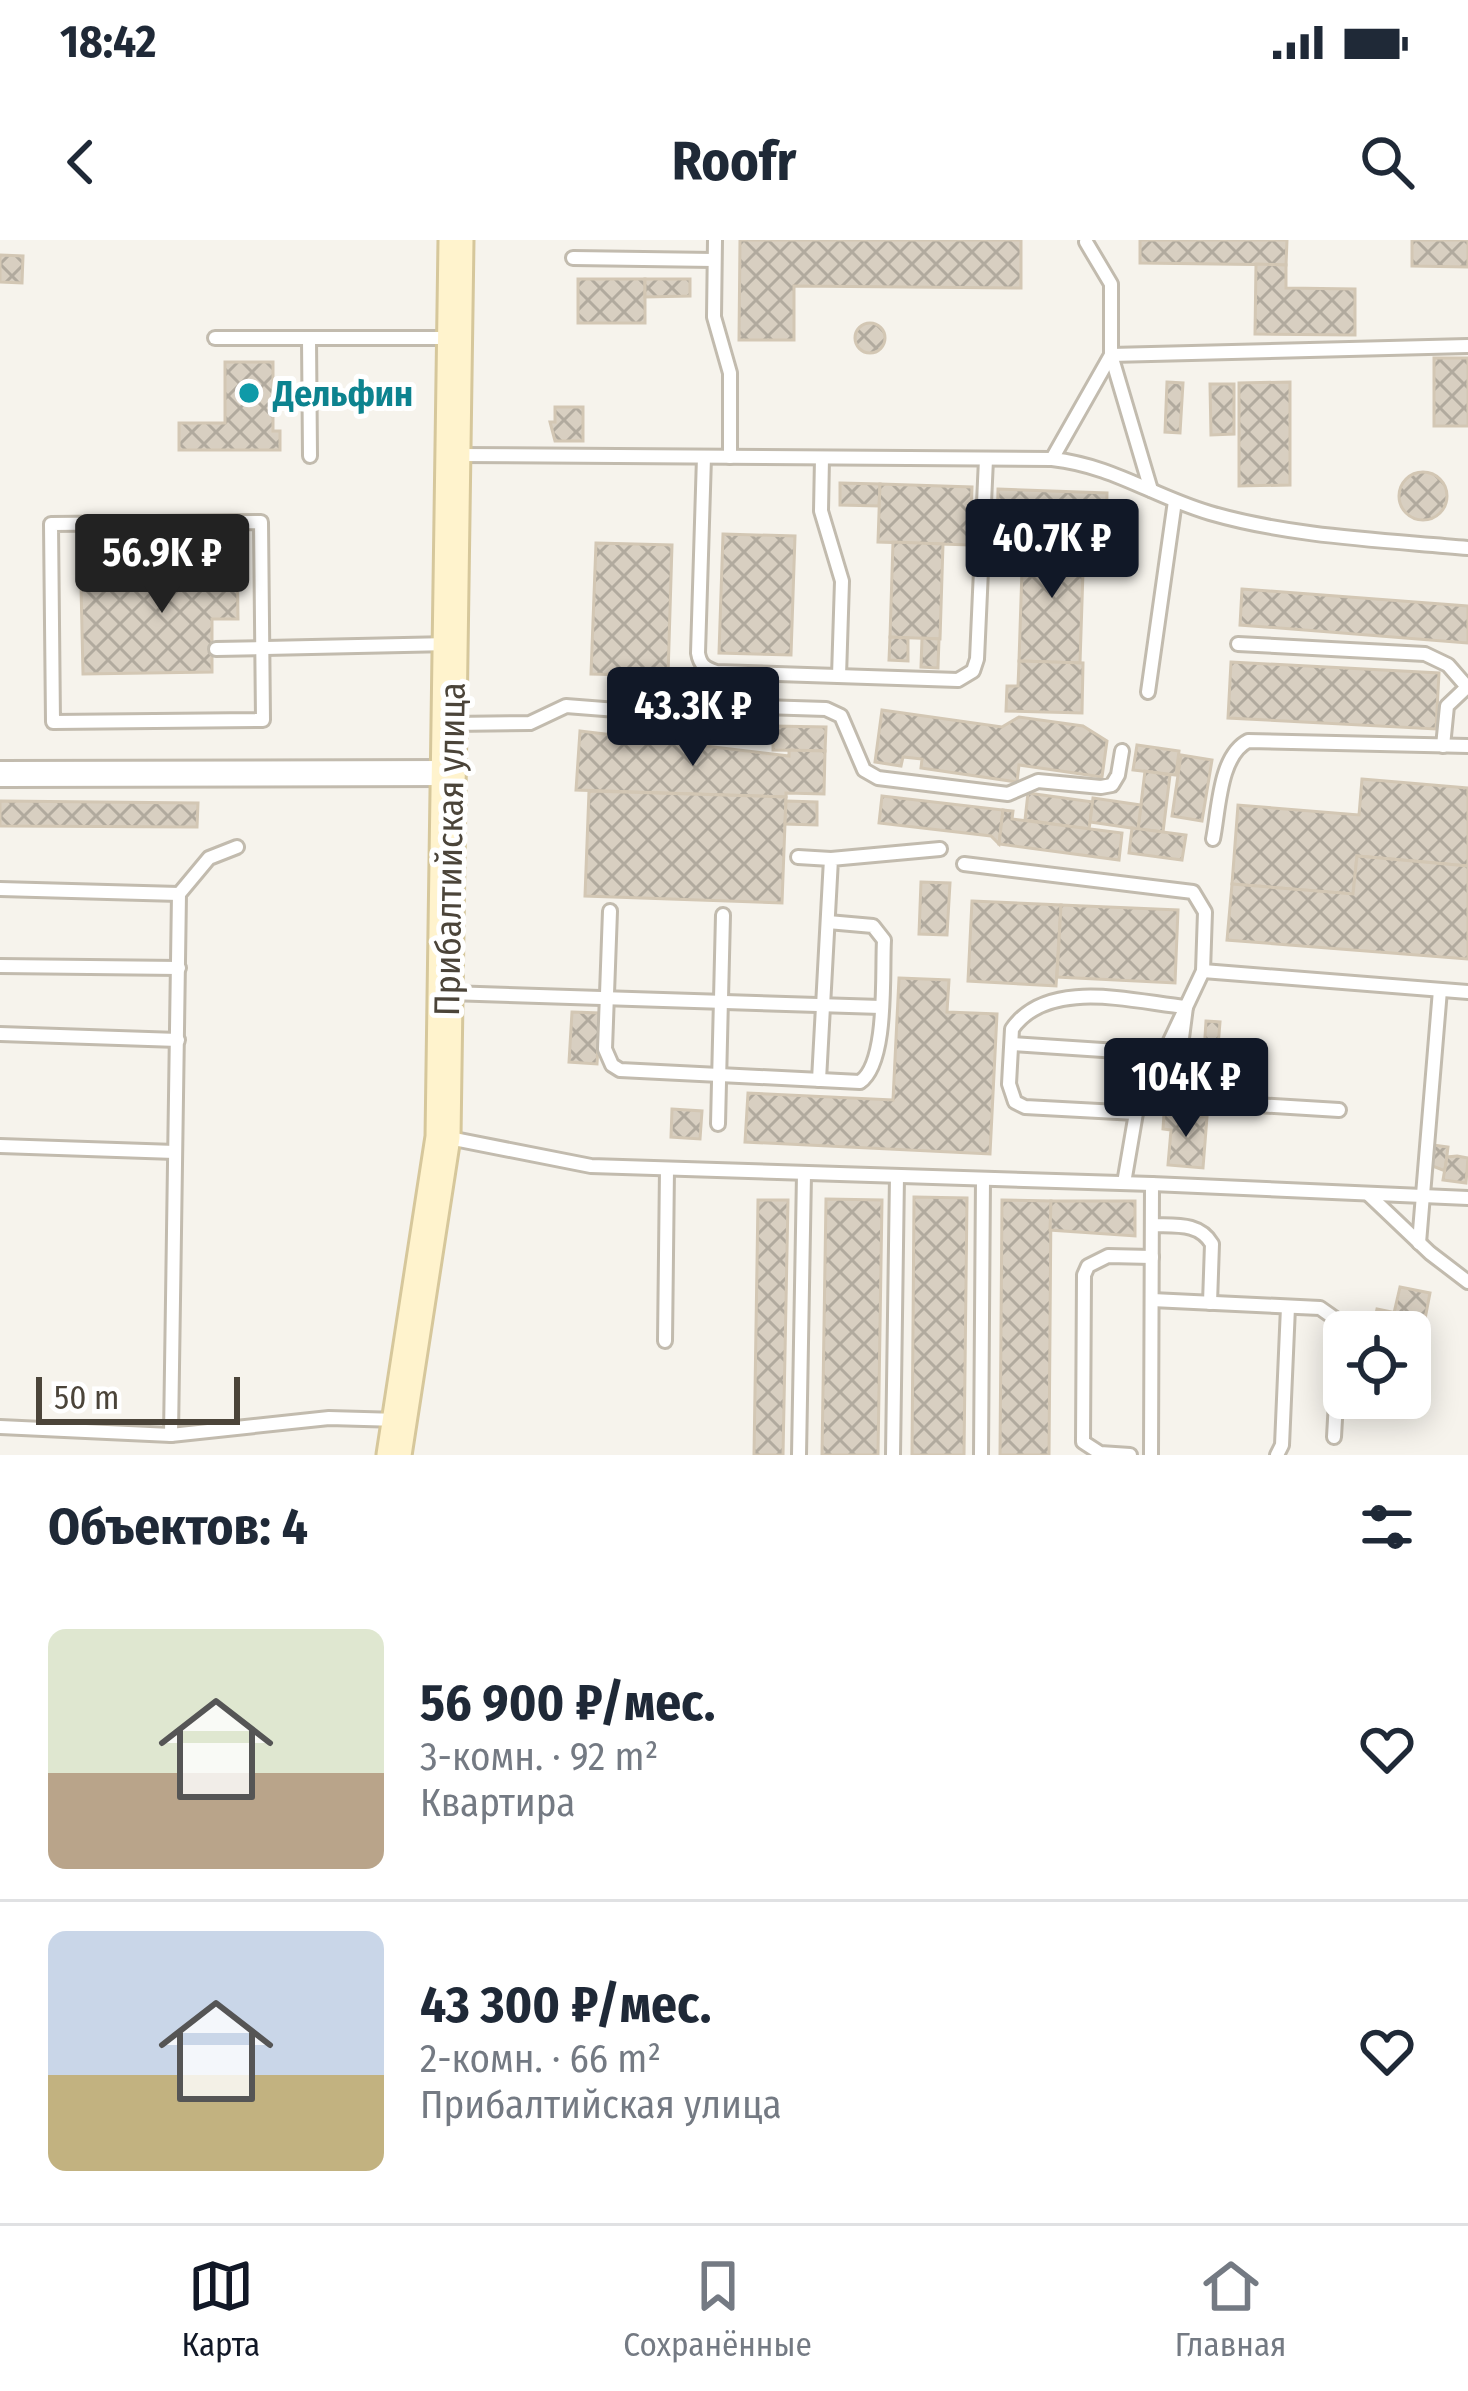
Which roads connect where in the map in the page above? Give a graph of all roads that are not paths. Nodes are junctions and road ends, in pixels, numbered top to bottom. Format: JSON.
{"nodes":[{"id":1,"x":457,"y":240,"type":"edge"},
{"id":2,"x":715,"y":240,"type":"edge"},
{"id":3,"x":1085,"y":242,"type":"edge"},
{"id":4,"x":573,"y":258,"type":"dead end"},
{"id":5,"x":714,"y":260,"type":"junction"},
{"id":6,"x":215,"y":338,"type":"dead end"},
{"id":7,"x":454,"y":338,"type":"junction"},
{"id":8,"x":309,"y":339,"type":"junction"},
{"id":9,"x":1468,"y":346,"type":"edge"},
{"id":10,"x":1111,"y":355,"type":"junction"},
{"id":11,"x":454,"y":455,"type":"junction"},
{"id":12,"x":310,"y":456,"type":"dead end"},
{"id":13,"x":704,"y":458,"type":"junction"},
{"id":14,"x":730,"y":458,"type":"junction"},
{"id":15,"x":822,"y":458,"type":"junction"},
{"id":16,"x":986,"y":459,"type":"junction"},
{"id":17,"x":1052,"y":459,"type":"junction"},
{"id":18,"x":1151,"y":490,"type":"junction"},
{"id":19,"x":1175,"y":501,"type":"junction"},
{"id":20,"x":1468,"y":548,"type":"edge"},
{"id":21,"x":451,"y":644,"type":"junction"},
{"id":22,"x":1238,"y":644,"type":"dead end"},
{"id":23,"x":262,"y":648,"type":"junction"},
{"id":24,"x":216,"y":649,"type":"dead end"},
{"id":25,"x":1448,"y":664,"type":"junction"},
{"id":26,"x":838,"y":676,"type":"junction"},
{"id":27,"x":1467,"y":687,"type":"edge"},
{"id":28,"x":1148,"y":692,"type":"dead end"},
{"id":29,"x":1445,"y":712,"type":"junction"},
{"id":30,"x":450,"y":724,"type":"junction"},
{"id":31,"x":1443,"y":746,"type":"junction"},
{"id":32,"x":1468,"y":746,"type":"edge"},
{"id":33,"x":1122,"y":751,"type":"dead end"},
{"id":34,"x":450,"y":773,"type":"junction"},
{"id":35,"x":0,"y":774,"type":"edge"},
{"id":36,"x":1213,"y":839,"type":"dead end"},
{"id":37,"x":237,"y":847,"type":"dead end"},
{"id":38,"x":940,"y":849,"type":"dead end"},
{"id":39,"x":798,"y":857,"type":"dead end"},
{"id":40,"x":831,"y":859,"type":"junction"},
{"id":41,"x":964,"y":864,"type":"dead end"},
{"id":42,"x":0,"y":889,"type":"edge"},
{"id":43,"x":179,"y":894,"type":"junction"},
{"id":44,"x":610,"y":911,"type":"dead end"},
{"id":45,"x":723,"y":915,"type":"dead end"},
{"id":46,"x":828,"y":922,"type":"junction"},
{"id":47,"x":0,"y":966,"type":"edge"},
{"id":48,"x":178,"y":968,"type":"junction"},
{"id":49,"x":1203,"y":971,"type":"junction"},
{"id":50,"x":1440,"y":990,"type":"junction"},
{"id":51,"x":1468,"y":992,"type":"edge"},
{"id":52,"x":448,"y":993,"type":"junction"},
{"id":53,"x":607,"y":997,"type":"junction"},
{"id":54,"x":721,"y":1001,"type":"junction"},
{"id":55,"x":824,"y":1005,"type":"junction"},
{"id":56,"x":1186,"y":1006,"type":"junction"},
{"id":57,"x":880,"y":1007,"type":"junction"},
{"id":58,"x":0,"y":1034,"type":"edge"},
{"id":59,"x":178,"y":1040,"type":"junction"},
{"id":60,"x":1012,"y":1044,"type":"junction"},
{"id":61,"x":1163,"y":1054,"type":"junction"},
{"id":62,"x":719,"y":1075,"type":"junction"},
{"id":63,"x":819,"y":1080,"type":"junction"},
{"id":64,"x":1143,"y":1098,"type":"junction"},
{"id":65,"x":1174,"y":1100,"type":"junction"},
{"id":66,"x":1340,"y":1110,"type":"dead end"},
{"id":67,"x":1136,"y":1113,"type":"junction"},
{"id":68,"x":718,"y":1124,"type":"dead end"},
{"id":69,"x":443,"y":1137,"type":"junction"},
{"id":70,"x":0,"y":1146,"type":"edge"},
{"id":71,"x":176,"y":1152,"type":"junction"},
{"id":72,"x":667,"y":1169,"type":"junction"},
{"id":73,"x":804,"y":1174,"type":"junction"},
{"id":74,"x":896,"y":1176,"type":"junction"},
{"id":75,"x":982,"y":1179,"type":"junction"},
{"id":76,"x":1124,"y":1183,"type":"junction"},
{"id":77,"x":1152,"y":1184,"type":"junction"},
{"id":78,"x":1368,"y":1194,"type":"junction"},
{"id":79,"x":1421,"y":1194,"type":"junction"},
{"id":80,"x":1468,"y":1198,"type":"edge"},
{"id":81,"x":1152,"y":1225,"type":"junction"},
{"id":82,"x":1419,"y":1243,"type":"junction"},
{"id":83,"x":1152,"y":1257,"type":"junction"},
{"id":84,"x":1468,"y":1282,"type":"edge"},
{"id":85,"x":1152,"y":1300,"type":"junction"},
{"id":86,"x":1210,"y":1303,"type":"junction"},
{"id":87,"x":1288,"y":1307,"type":"junction"},
{"id":88,"x":665,"y":1341,"type":"dead end"},
{"id":89,"x":400,"y":1420,"type":"junction"},
{"id":90,"x":0,"y":1427,"type":"edge"},
{"id":91,"x":171,"y":1436,"type":"junction"},
{"id":92,"x":1334,"y":1437,"type":"dead end"},
{"id":93,"x":394,"y":1455,"type":"edge"},
{"id":94,"x":799,"y":1455,"type":"edge"},
{"id":95,"x":892,"y":1455,"type":"edge"},
{"id":96,"x":980,"y":1455,"type":"edge"},
{"id":97,"x":1130,"y":1455,"type":"edge"},
{"id":98,"x":1151,"y":1455,"type":"edge"},
{"id":99,"x":1277,"y":1455,"type":"edge"}],
"edges":[{"from":1,"to":7,"type":"street","name":"Прибалтийская улица"},
{"from":2,"to":5,"type":"lane"},
{"from":3,"to":10,"type":"lane"},
{"from":4,"to":5,"type":"lane"},
{"from":5,"to":14,"type":"lane"},
{"from":6,"to":8,"type":"lane"},
{"from":7,"to":8,"type":"lane"},
{"from":7,"to":11,"type":"street","name":"Прибалтийская улица"},
{"from":8,"to":12,"type":"lane"},
{"from":9,"to":10,"type":"lane"},
{"from":10,"to":17,"type":"lane"},
{"from":10,"to":18,"type":"lane"},
{"from":11,"to":13,"type":"lane"},
{"from":11,"to":21,"type":"street","name":"Прибалтийская улица"},
{"from":13,"to":14,"type":"lane"},
{"from":13,"to":26,"type":"lane"},
{"from":14,"to":15,"type":"lane"},
{"from":15,"to":16,"type":"lane"},
{"from":15,"to":26,"type":"lane"},
{"from":16,"to":17,"type":"lane"},
{"from":16,"to":26,"type":"lane"},
{"from":17,"to":18,"type":"lane"},
{"from":18,"to":19,"type":"lane"},
{"from":19,"to":20,"type":"lane"},
{"from":19,"to":28,"type":"lane"},
{"from":21,"to":23,"type":"lane"},
{"from":21,"to":30,"type":"street","name":"Прибалтийская улица"},
{"from":22,"to":25,"type":"lane"},
{"from":23,"to":23,"type":"lane"},
{"from":23,"to":24,"type":"lane"},
{"from":25,"to":27,"type":"lane"},
{"from":25,"to":29,"type":"lane"},
{"from":27,"to":29,"type":"lane"},
{"from":29,"to":31,"type":"lane"},
{"from":30,"to":33,"type":"lane"},
{"from":30,"to":34,"type":"street","name":"Прибалтийская улица"},
{"from":31,"to":32,"type":"lane"},
{"from":31,"to":36,"type":"lane"},
{"from":34,"to":35,"type":"street"},
{"from":34,"to":52,"type":"street","name":"Прибалтийская улица"},
{"from":37,"to":43,"type":"lane"},
{"from":38,"to":40,"type":"lane"},
{"from":39,"to":40,"type":"lane"},
{"from":40,"to":46,"type":"lane"},
{"from":41,"to":49,"type":"lane"},
{"from":42,"to":43,"type":"lane"},
{"from":43,"to":48,"type":"lane"},
{"from":44,"to":53,"type":"lane"},
{"from":45,"to":54,"type":"lane"},
{"from":46,"to":55,"type":"lane"},
{"from":46,"to":57,"type":"lane"},
{"from":47,"to":48,"type":"lane"},
{"from":48,"to":59,"type":"lane"},
{"from":49,"to":50,"type":"lane"},
{"from":49,"to":56,"type":"lane"},
{"from":50,"to":51,"type":"lane"},
{"from":50,"to":79,"type":"lane"},
{"from":52,"to":53,"type":"lane"},
{"from":52,"to":69,"type":"street","name":"Прибалтийская улица"},
{"from":53,"to":54,"type":"lane"},
{"from":53,"to":62,"type":"lane"},
{"from":54,"to":55,"type":"lane"},
{"from":54,"to":62,"type":"lane"},
{"from":55,"to":57,"type":"lane"},
{"from":55,"to":63,"type":"lane"},
{"from":56,"to":60,"type":"lane"},
{"from":56,"to":61,"type":"lane"},
{"from":56,"to":65,"type":"lane"},
{"from":57,"to":63,"type":"lane"},
{"from":58,"to":59,"type":"lane"},
{"from":59,"to":71,"type":"lane"},
{"from":60,"to":61,"type":"lane"},
{"from":60,"to":67,"type":"lane"},
{"from":61,"to":64,"type":"lane"},
{"from":62,"to":63,"type":"lane"},
{"from":62,"to":68,"type":"lane"},
{"from":64,"to":65,"type":"lane"},
{"from":64,"to":67,"type":"lane"},
{"from":65,"to":66,"type":"lane"},
{"from":67,"to":76,"type":"lane"},
{"from":69,"to":72,"type":"lane"},
{"from":69,"to":89,"type":"street","name":"Прибалтийская улица"},
{"from":70,"to":71,"type":"lane"},
{"from":71,"to":91,"type":"lane"},
{"from":72,"to":73,"type":"lane"},
{"from":72,"to":88,"type":"lane"},
{"from":73,"to":74,"type":"lane"},
{"from":73,"to":94,"type":"lane"},
{"from":74,"to":75,"type":"lane"},
{"from":74,"to":95,"type":"lane"},
{"from":75,"to":76,"type":"lane"},
{"from":75,"to":96,"type":"lane"},
{"from":76,"to":77,"type":"lane"},
{"from":77,"to":78,"type":"lane"},
{"from":77,"to":81,"type":"lane"},
{"from":78,"to":79,"type":"lane"},
{"from":78,"to":82,"type":"lane"},
{"from":79,"to":80,"type":"lane"},
{"from":79,"to":82,"type":"lane"},
{"from":81,"to":83,"type":"lane"},
{"from":81,"to":86,"type":"lane"},
{"from":82,"to":84,"type":"lane"},
{"from":83,"to":85,"type":"lane"},
{"from":83,"to":97,"type":"lane"},
{"from":85,"to":86,"type":"lane"},
{"from":85,"to":98,"type":"lane"},
{"from":86,"to":87,"type":"lane"},
{"from":87,"to":92,"type":"lane"},
{"from":87,"to":99,"type":"lane"},
{"from":89,"to":91,"type":"lane"},
{"from":89,"to":93,"type":"street","name":"Прибалтийская улица"},
{"from":90,"to":91,"type":"lane"}]}
